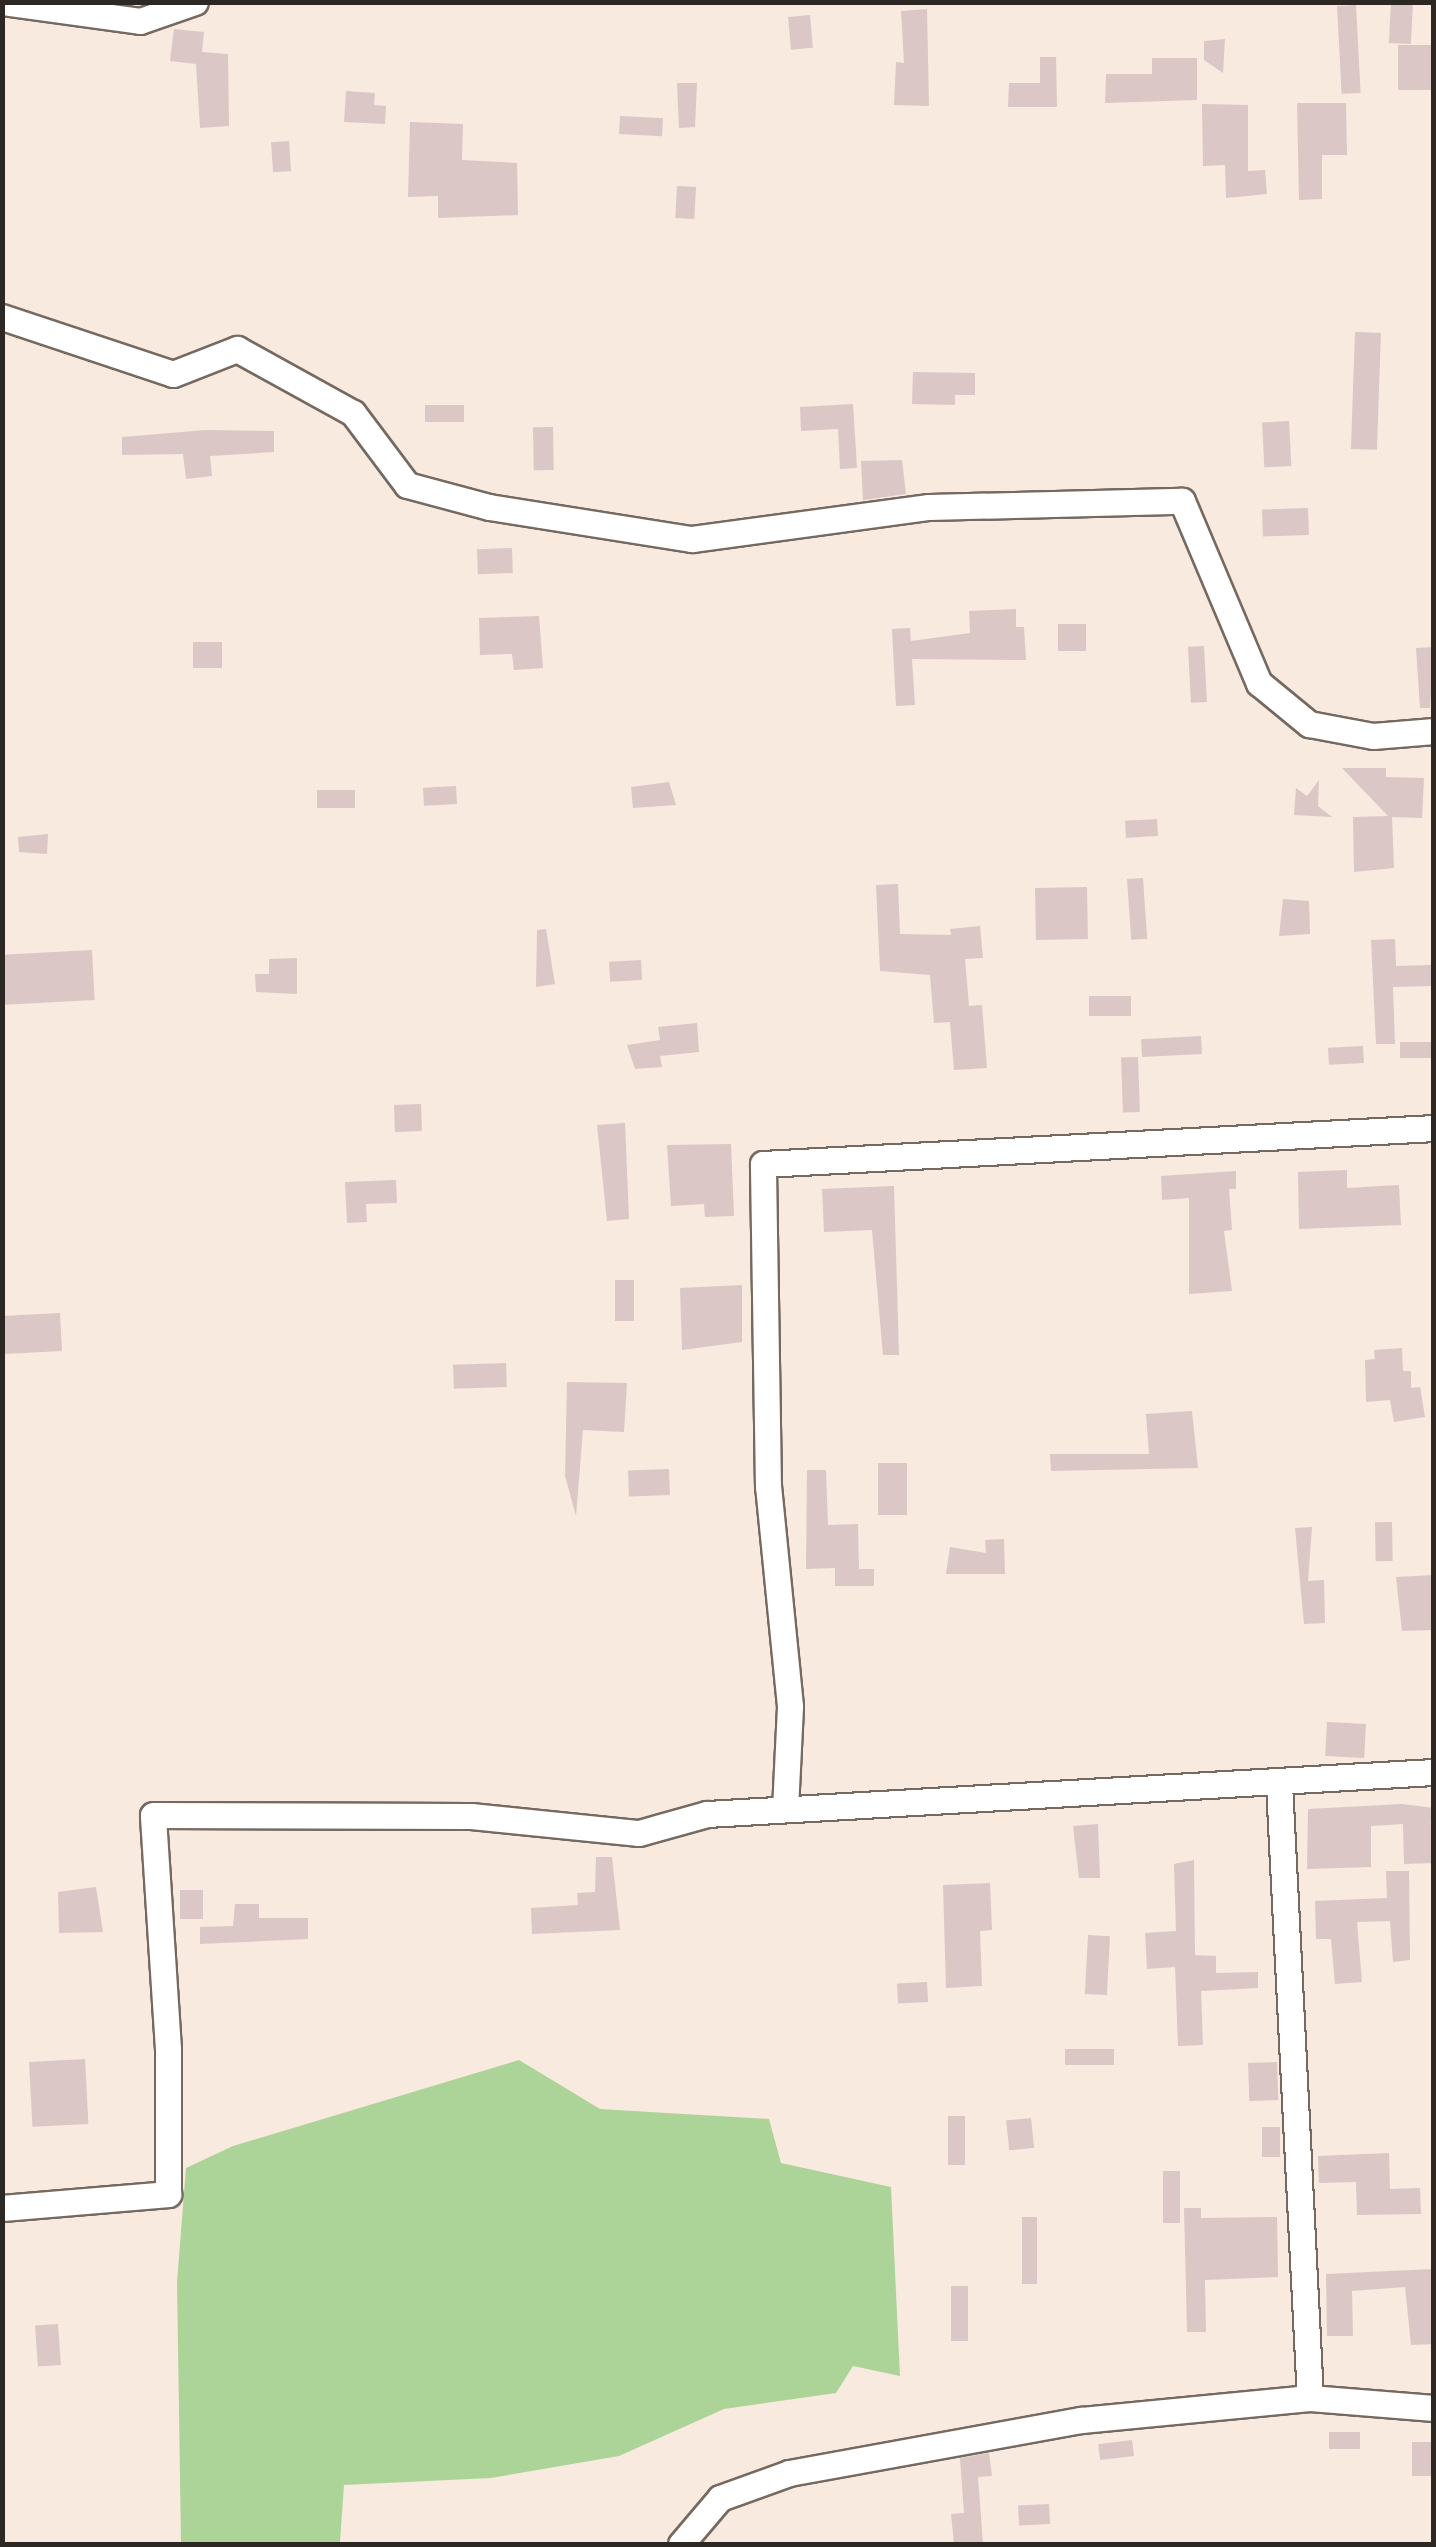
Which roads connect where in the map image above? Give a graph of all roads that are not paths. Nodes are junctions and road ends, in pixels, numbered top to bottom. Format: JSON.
{"nodes":[{"id":1,"x":4,"y":2,"type":"edge"},
{"id":2,"x":195,"y":2,"type":"edge"},
{"id":3,"x":2,"y":317,"type":"edge"},
{"id":4,"x":1434,"y":731,"type":"edge"},
{"id":5,"x":1434,"y":1128,"type":"edge"},
{"id":6,"x":1434,"y":1772,"type":"edge"},
{"id":7,"x":1279,"y":1784,"type":"junction"},
{"id":8,"x":785,"y":1810,"type":"junction"},
{"id":9,"x":2,"y":2208,"type":"edge"},
{"id":10,"x":1310,"y":2398,"type":"junction"},
{"id":11,"x":1434,"y":2408,"type":"edge"},
{"id":12,"x":680,"y":2544,"type":"edge"}],
"edges":[{"from":1,"to":2,"type":"street"},
{"from":3,"to":4,"type":"street"},
{"from":5,"to":8,"type":"street"},
{"from":6,"to":7,"type":"street"},
{"from":7,"to":8,"type":"street"},
{"from":7,"to":10,"type":"street"},
{"from":8,"to":9,"type":"street"},
{"from":10,"to":11,"type":"street"},
{"from":10,"to":12,"type":"street"}]}
